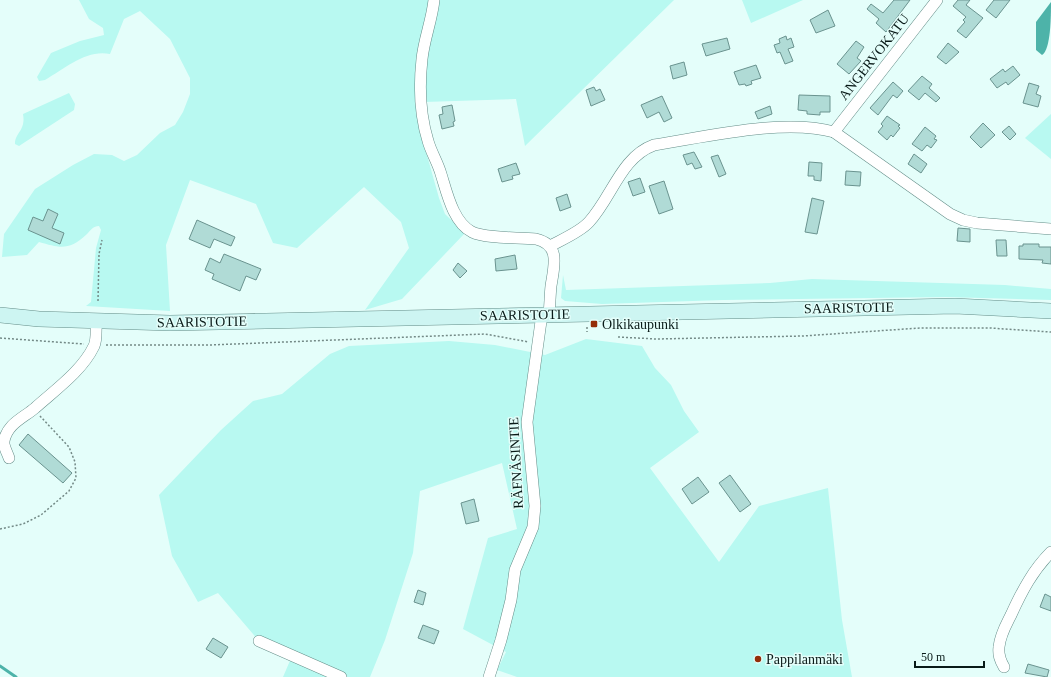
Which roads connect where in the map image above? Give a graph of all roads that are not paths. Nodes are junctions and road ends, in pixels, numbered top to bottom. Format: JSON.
{"nodes":[{"id":1,"x":434,"y":0,"type":"edge"},
{"id":2,"x":938,"y":0,"type":"edge"},
{"id":3,"x":834,"y":132,"type":"junction"},
{"id":4,"x":1051,"y":229,"type":"edge"},
{"id":5,"x":550,"y":246,"type":"junction"},
{"id":6,"x":1051,"y":311,"type":"edge"},
{"id":7,"x":546,"y":314,"type":"junction"},
{"id":8,"x":0,"y":315,"type":"edge"},
{"id":9,"x":96,"y":321,"type":"junction"},
{"id":10,"x":9,"y":458,"type":"dead end"},
{"id":11,"x":1051,"y":552,"type":"edge"},
{"id":12,"x":259,"y":641,"type":"dead end"},
{"id":13,"x":1004,"y":667,"type":"dead end"},
{"id":14,"x":341,"y":677,"type":"edge"},
{"id":15,"x":489,"y":677,"type":"edge"}],
"edges":[{"from":1,"to":5,"type":"street"},
{"from":2,"to":3,"type":"street","name":"ANGERVOKATU"},
{"from":3,"to":4,"type":"street"},
{"from":3,"to":5,"type":"street"},
{"from":5,"to":7,"type":"street","name":"RÄFNÄSINTIE"},
{"from":6,"to":7,"type":"main road","name":"SAARISTOTIE"},
{"from":7,"to":9,"type":"main road","name":"SAARISTOTIE"},
{"from":7,"to":15,"type":"street","name":"RÄFNÄSINTIE"},
{"from":8,"to":9,"type":"main road","name":"SAARISTOTIE"},
{"from":9,"to":10,"type":"street"},
{"from":11,"to":13,"type":"street"},
{"from":12,"to":14,"type":"street"}]}
